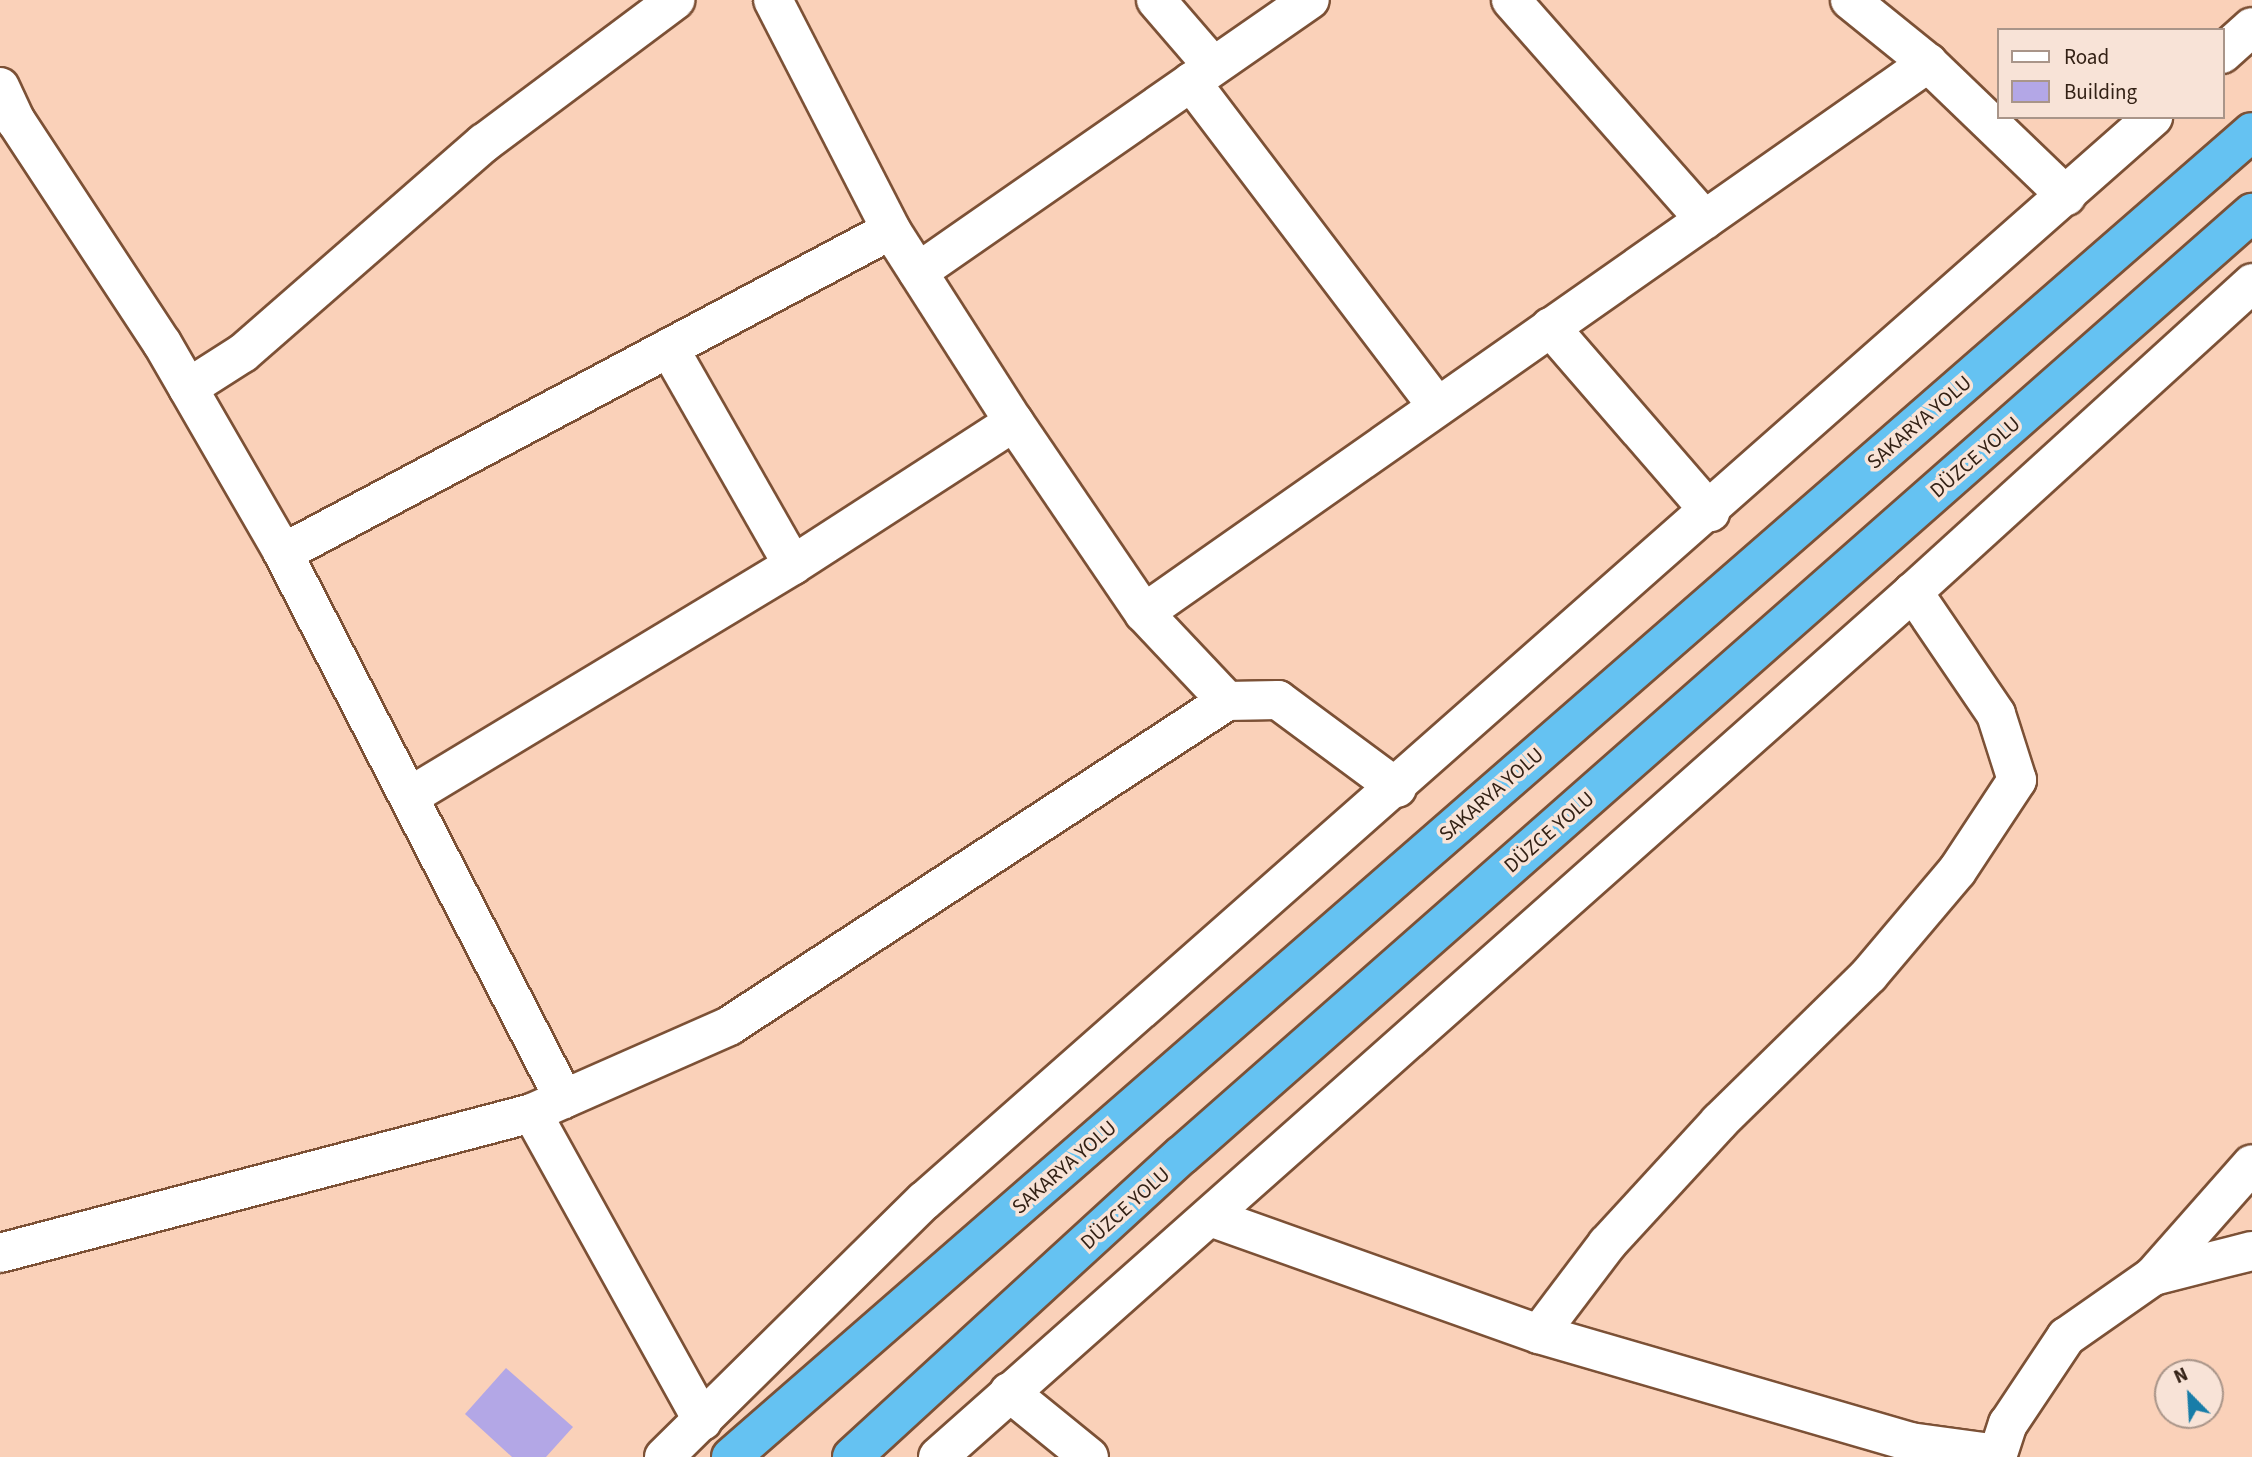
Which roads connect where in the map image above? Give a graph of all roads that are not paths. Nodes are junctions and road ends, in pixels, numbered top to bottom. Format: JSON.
{"nodes":[{"id":1,"x":675,"y":0,"type":"edge"},
{"id":2,"x":773,"y":0,"type":"edge"},
{"id":3,"x":1156,"y":0,"type":"edge"},
{"id":4,"x":1310,"y":0,"type":"edge"},
{"id":5,"x":1510,"y":0,"type":"edge"},
{"id":6,"x":1850,"y":0,"type":"edge"},
{"id":7,"x":2252,"y":27,"type":"edge"},
{"id":8,"x":2224,"y":52,"type":"edge"},
{"id":9,"x":1928,"y":63,"type":"junction"},
{"id":10,"x":1202,"y":74,"type":"junction"},
{"id":11,"x":0,"y":88,"type":"edge"},
{"id":12,"x":2151,"y":119,"type":"edge"},
{"id":13,"x":8,"y":126,"type":"edge"},
{"id":14,"x":2252,"y":132,"type":"edge"},
{"id":15,"x":2066,"y":196,"type":"junction"},
{"id":16,"x":2252,"y":213,"type":"edge"},
{"id":17,"x":1704,"y":220,"type":"junction"},
{"id":18,"x":891,"y":230,"type":"junction"},
{"id":19,"x":918,"y":272,"type":"junction"},
{"id":20,"x":2252,"y":283,"type":"edge"},
{"id":21,"x":1550,"y":327,"type":"junction"},
{"id":22,"x":669,"y":348,"type":"junction"},
{"id":23,"x":188,"y":388,"type":"junction"},
{"id":24,"x":1436,"y":405,"type":"junction"},
{"id":25,"x":1014,"y":422,"type":"junction"},
{"id":26,"x":1710,"y":512,"type":"junction"},
{"id":27,"x":283,"y":552,"type":"junction"},
{"id":28,"x":793,"y":565,"type":"junction"},
{"id":29,"x":1913,"y":593,"type":"junction"},
{"id":30,"x":1144,"y":613,"type":"junction"},
{"id":31,"x":1227,"y":701,"type":"junction"},
{"id":32,"x":1397,"y":788,"type":"junction"},
{"id":33,"x":412,"y":795,"type":"junction"},
{"id":34,"x":548,"y":1106,"type":"junction"},
{"id":35,"x":2252,"y":1164,"type":"edge"},
{"id":36,"x":1210,"y":1217,"type":"junction"},
{"id":37,"x":2252,"y":1251,"type":"edge"},
{"id":38,"x":0,"y":1253,"type":"edge"},
{"id":39,"x":2153,"y":1276,"type":"junction"},
{"id":40,"x":1539,"y":1334,"type":"junction"},
{"id":41,"x":1009,"y":1392,"type":"junction"},
{"id":42,"x":703,"y":1422,"type":"junction"},
{"id":43,"x":1997,"y":1456,"type":"edge"},
{"id":44,"x":664,"y":1457,"type":"edge"},
{"id":45,"x":731,"y":1457,"type":"edge"},
{"id":46,"x":852,"y":1457,"type":"edge"},
{"id":47,"x":938,"y":1457,"type":"edge"},
{"id":48,"x":1089,"y":1457,"type":"edge"}],
"edges":[{"from":1,"to":23,"type":"street"},
{"from":2,"to":18,"type":"street"},
{"from":3,"to":10,"type":"street"},
{"from":4,"to":10,"type":"street"},
{"from":5,"to":17,"type":"street"},
{"from":6,"to":9,"type":"street"},
{"from":7,"to":8,"type":"street"},
{"from":9,"to":15,"type":"street"},
{"from":9,"to":17,"type":"street"},
{"from":10,"to":19,"type":"street"},
{"from":10,"to":24,"type":"street"},
{"from":11,"to":13,"type":"street"},
{"from":12,"to":15,"type":"street"},
{"from":13,"to":23,"type":"street"},
{"from":14,"to":45,"type":"highway","name":"SAKARYA YOLU"},
{"from":15,"to":26,"type":"street"},
{"from":16,"to":46,"type":"highway","name":"DÜZCE YOLU"},
{"from":17,"to":21,"type":"street"},
{"from":18,"to":19,"type":"street"},
{"from":18,"to":22,"type":"street"},
{"from":19,"to":25,"type":"street"},
{"from":20,"to":29,"type":"street"},
{"from":21,"to":24,"type":"street"},
{"from":21,"to":26,"type":"street"},
{"from":22,"to":27,"type":"street"},
{"from":22,"to":28,"type":"street"},
{"from":23,"to":27,"type":"street"},
{"from":24,"to":30,"type":"street"},
{"from":25,"to":28,"type":"street"},
{"from":25,"to":30,"type":"street"},
{"from":26,"to":32,"type":"street"},
{"from":27,"to":33,"type":"street"},
{"from":28,"to":33,"type":"street"},
{"from":29,"to":36,"type":"street"},
{"from":29,"to":40,"type":"street"},
{"from":30,"to":31,"type":"street"},
{"from":31,"to":32,"type":"street"},
{"from":31,"to":34,"type":"street"},
{"from":32,"to":42,"type":"street"},
{"from":33,"to":34,"type":"street"},
{"from":34,"to":38,"type":"street"},
{"from":34,"to":42,"type":"street"},
{"from":35,"to":39,"type":"street"},
{"from":36,"to":40,"type":"street"},
{"from":36,"to":41,"type":"street"},
{"from":37,"to":39,"type":"street"},
{"from":39,"to":43,"type":"street"},
{"from":40,"to":43,"type":"street"},
{"from":41,"to":47,"type":"street"},
{"from":41,"to":48,"type":"street"},
{"from":42,"to":44,"type":"street"}]}
